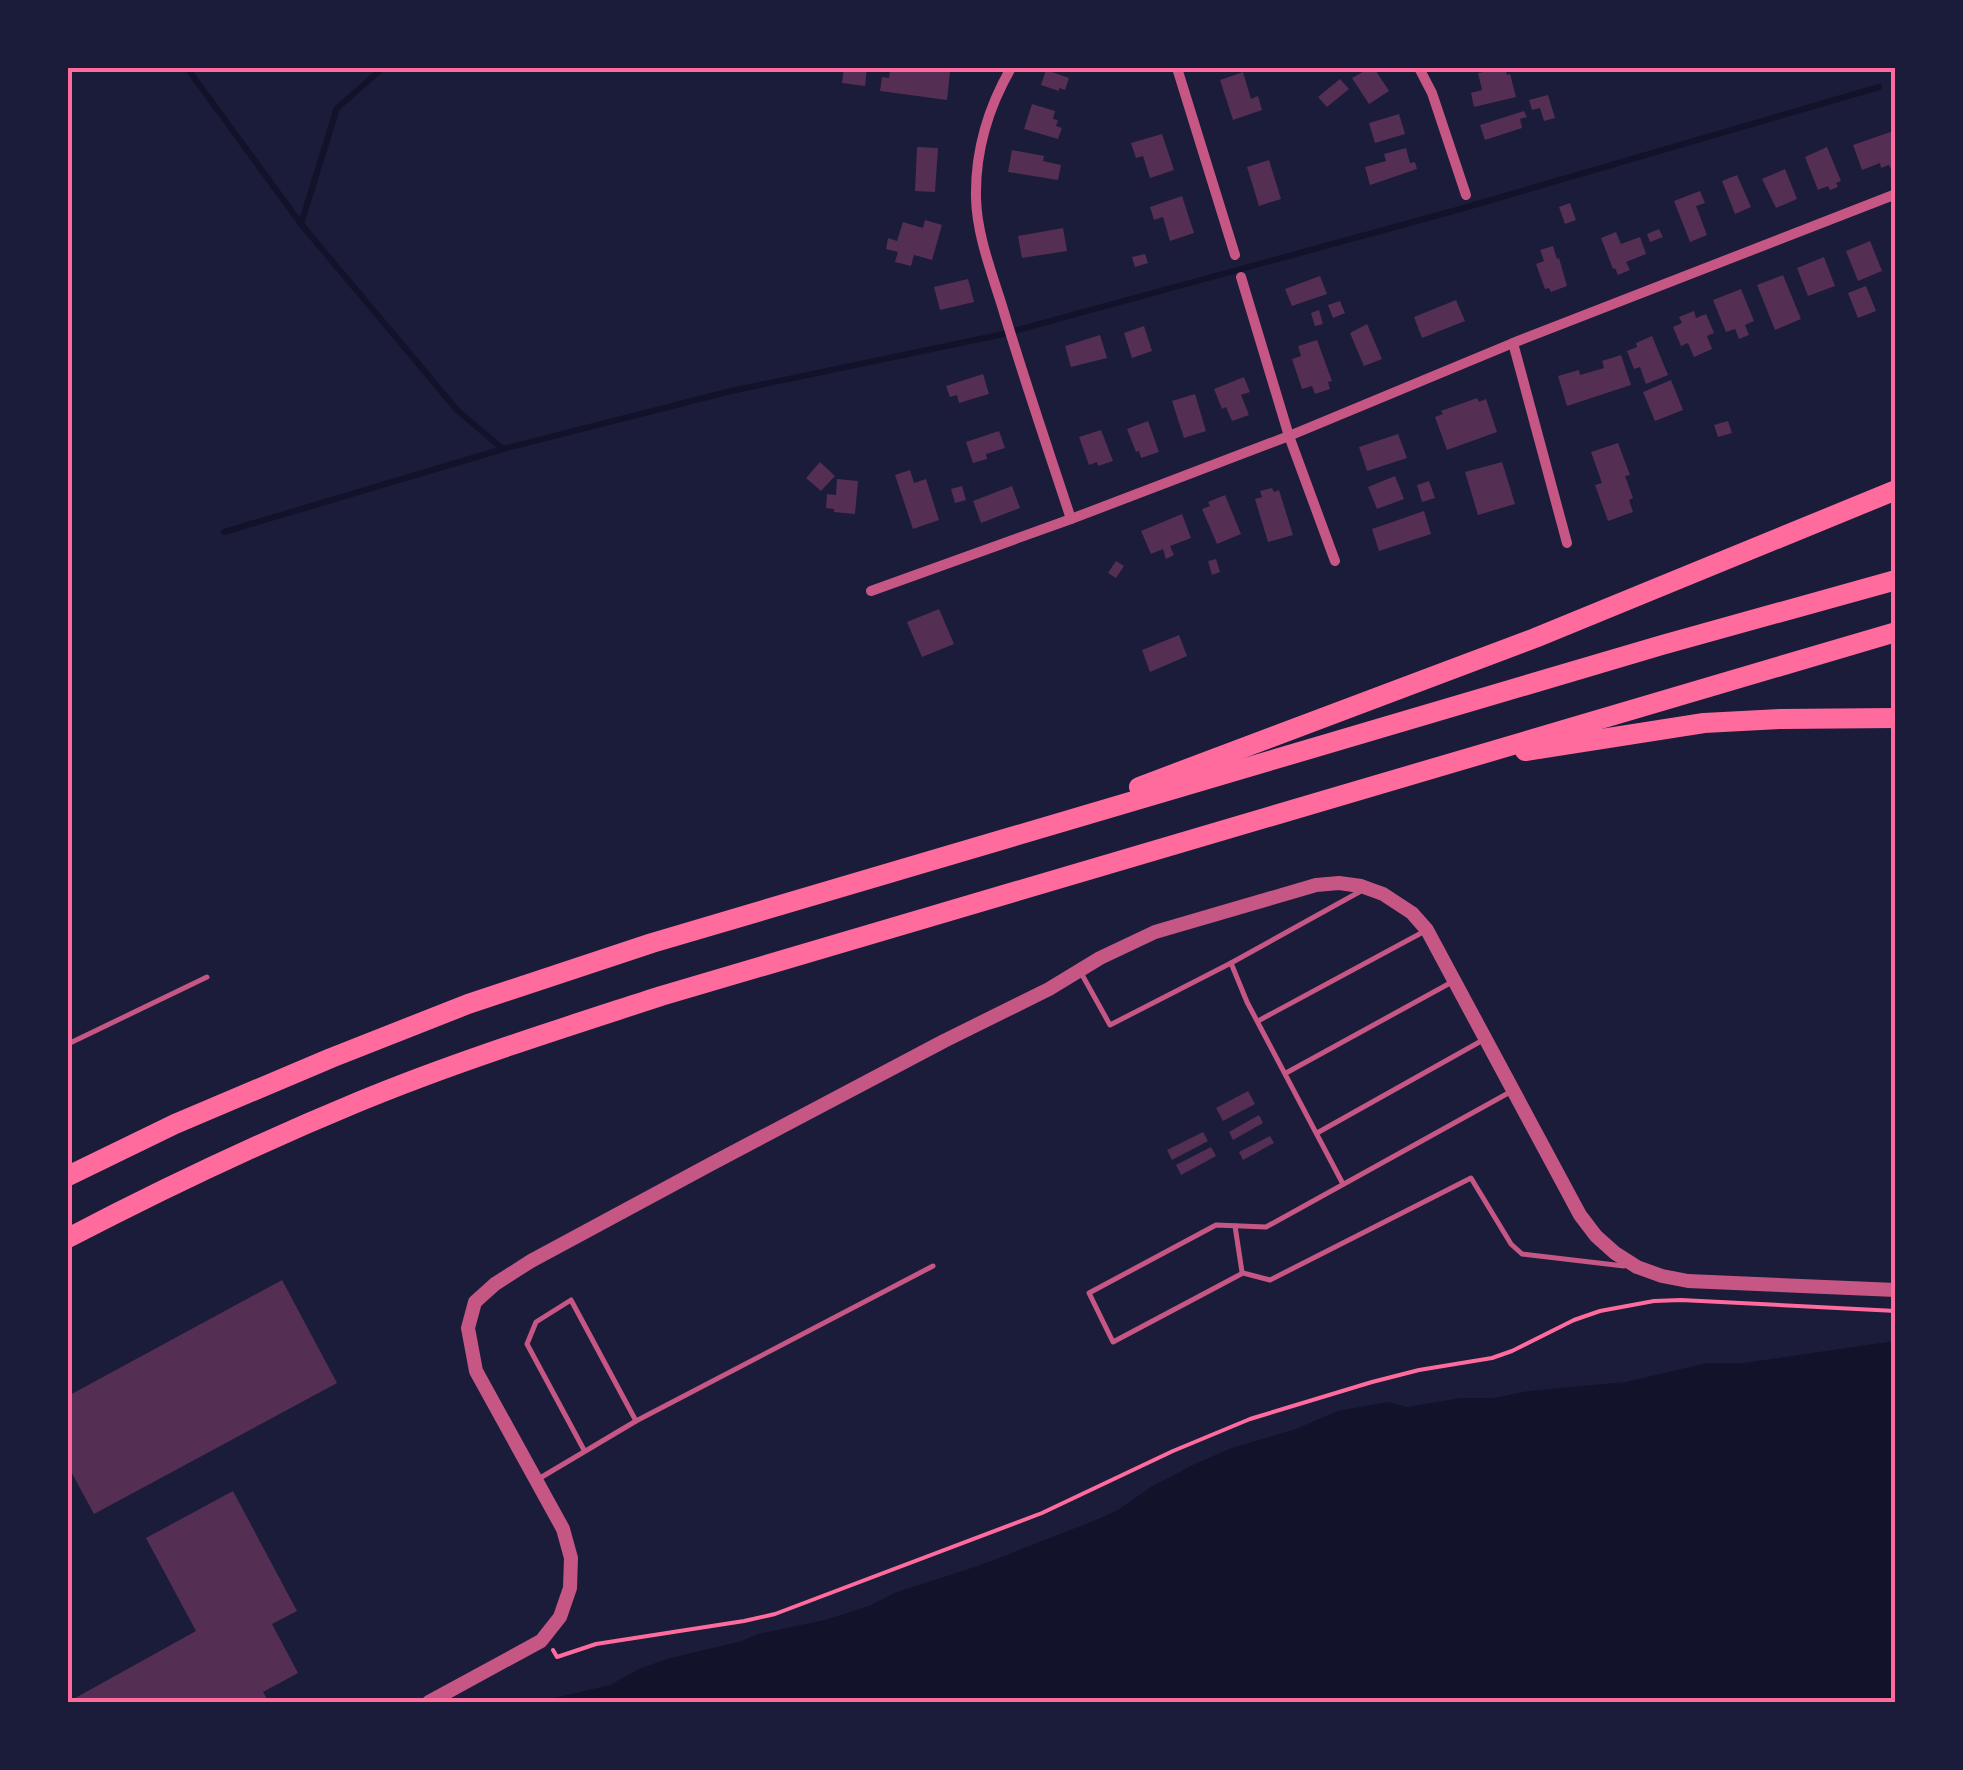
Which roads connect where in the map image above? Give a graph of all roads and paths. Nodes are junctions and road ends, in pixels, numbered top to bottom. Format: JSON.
{"nodes":[{"id":1,"x":1010,"y":68,"type":"edge"},
{"id":2,"x":1176,"y":68,"type":"edge"},
{"id":3,"x":1419,"y":68,"type":"edge"},
{"id":4,"x":1466,"y":194,"type":"dead end"},
{"id":5,"x":1896,"y":194,"type":"edge"},
{"id":6,"x":1235,"y":254,"type":"dead end"},
{"id":7,"x":1242,"y":277,"type":"dead end"},
{"id":8,"x":1514,"y":343,"type":"junction"},
{"id":9,"x":1289,"y":436,"type":"junction"},
{"id":10,"x":1896,"y":490,"type":"edge"},
{"id":11,"x":1071,"y":519,"type":"junction"},
{"id":12,"x":1567,"y":543,"type":"dead end"},
{"id":13,"x":1335,"y":562,"type":"dead end"},
{"id":14,"x":1896,"y":580,"type":"edge"},
{"id":15,"x":870,"y":591,"type":"dead end"},
{"id":16,"x":1896,"y":632,"type":"edge"},
{"id":17,"x":1896,"y":718,"type":"edge"},
{"id":18,"x":1444,"y":765,"type":"junction"},
{"id":19,"x":1045,"y":828,"type":"junction"},
{"id":20,"x":1367,"y":888,"type":"junction"},
{"id":21,"x":1427,"y":930,"type":"junction"},
{"id":22,"x":1231,"y":963,"type":"junction"},
{"id":23,"x":1080,"y":970,"type":"junction"},
{"id":24,"x":207,"y":977,"type":"dead end"},
{"id":25,"x":1455,"y":981,"type":"junction"},
{"id":26,"x":1258,"y":1021,"type":"junction"},
{"id":27,"x":1486,"y":1038,"type":"junction"},
{"id":28,"x":68,"y":1044,"type":"edge"},
{"id":29,"x":1285,"y":1074,"type":"junction"},
{"id":30,"x":1514,"y":1090,"type":"junction"},
{"id":31,"x":1317,"y":1133,"type":"junction"},
{"id":32,"x":68,"y":1176,"type":"edge"},
{"id":33,"x":1344,"y":1184,"type":"junction"},
{"id":34,"x":1236,"y":1226,"type":"junction"},
{"id":35,"x":68,"y":1242,"type":"edge"},
{"id":36,"x":934,"y":1266,"type":"dead end"},
{"id":37,"x":1637,"y":1267,"type":"junction"},
{"id":38,"x":1242,"y":1273,"type":"junction"},
{"id":39,"x":1896,"y":1290,"type":"edge"},
{"id":40,"x":1896,"y":1311,"type":"edge"},
{"id":41,"x":636,"y":1420,"type":"junction"},
{"id":42,"x":584,"y":1450,"type":"junction"},
{"id":43,"x":536,"y":1480,"type":"junction"},
{"id":44,"x":556,"y":1657,"type":"dead end"},
{"id":45,"x":429,"y":1702,"type":"edge"}],
"edges":[{"from":1,"to":11,"type":"street"},
{"from":2,"to":6,"type":"street"},
{"from":3,"to":4,"type":"street"},
{"from":5,"to":8,"type":"street"},
{"from":7,"to":9,"type":"street"},
{"from":8,"to":9,"type":"street"},
{"from":8,"to":12,"type":"street"},
{"from":9,"to":11,"type":"street"},
{"from":9,"to":13,"type":"street"},
{"from":10,"to":19,"type":"highway"},
{"from":11,"to":15,"type":"street"},
{"from":14,"to":19,"type":"highway"},
{"from":16,"to":18,"type":"highway"},
{"from":17,"to":18,"type":"highway"},
{"from":18,"to":35,"type":"highway"},
{"from":19,"to":32,"type":"highway"},
{"from":20,"to":21,"type":"street"},
{"from":20,"to":22,"type":"lane"},
{"from":20,"to":23,"type":"street"},
{"from":21,"to":25,"type":"street"},
{"from":21,"to":26,"type":"lane"},
{"from":22,"to":23,"type":"lane"},
{"from":22,"to":26,"type":"lane"},
{"from":23,"to":43,"type":"street"},
{"from":24,"to":28,"type":"lane"},
{"from":25,"to":27,"type":"street"},
{"from":25,"to":29,"type":"lane"},
{"from":26,"to":29,"type":"lane"},
{"from":27,"to":30,"type":"street"},
{"from":27,"to":31,"type":"lane"},
{"from":29,"to":31,"type":"lane"},
{"from":30,"to":33,"type":"lane"},
{"from":30,"to":37,"type":"street"},
{"from":31,"to":33,"type":"lane"},
{"from":33,"to":34,"type":"lane"},
{"from":34,"to":38,"type":"lane"},
{"from":34,"to":38,"type":"lane"},
{"from":36,"to":41,"type":"lane"},
{"from":37,"to":38,"type":"lane"},
{"from":37,"to":39,"type":"street"},
{"from":40,"to":44,"type":"path"},
{"from":41,"to":42,"type":"lane"},
{"from":41,"to":42,"type":"lane"},
{"from":42,"to":43,"type":"lane"},
{"from":43,"to":45,"type":"street"}]}
